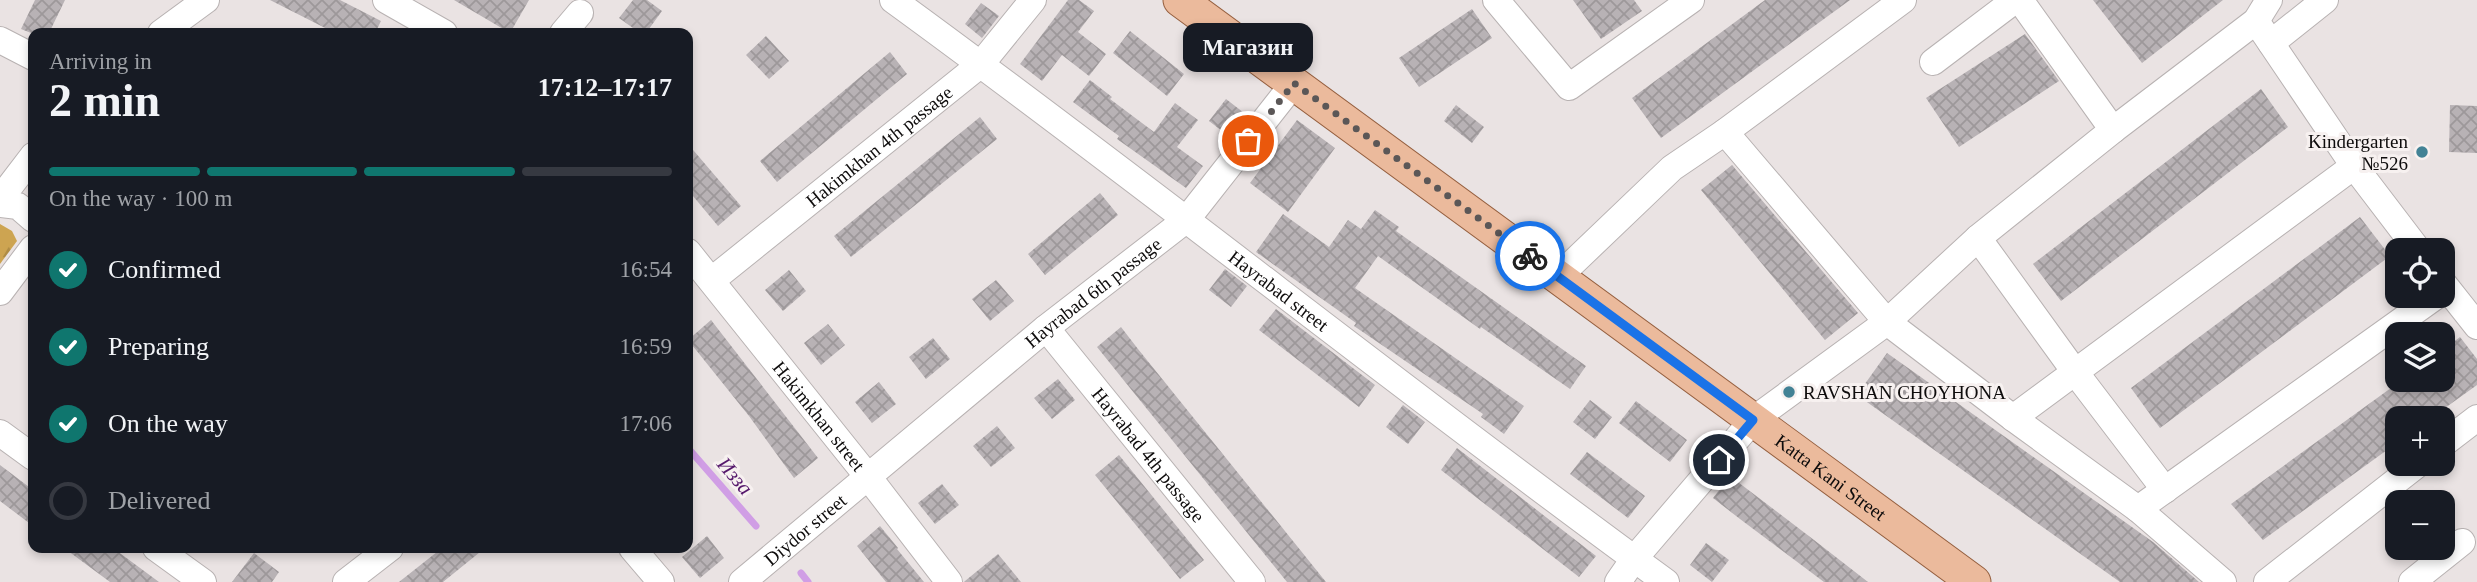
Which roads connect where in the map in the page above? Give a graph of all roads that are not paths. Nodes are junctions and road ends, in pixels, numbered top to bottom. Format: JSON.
{"nodes":[{"id":1,"x":207,"y":0,"type":"edge"},
{"id":2,"x":386,"y":0,"type":"edge"},
{"id":3,"x":893,"y":0,"type":"edge"},
{"id":4,"x":1033,"y":0,"type":"edge"},
{"id":5,"x":1180,"y":0,"type":"edge"},
{"id":6,"x":1496,"y":0,"type":"edge"},
{"id":7,"x":1691,"y":0,"type":"edge"},
{"id":8,"x":1903,"y":0,"type":"edge"},
{"id":9,"x":2017,"y":0,"type":"edge"},
{"id":10,"x":2325,"y":0,"type":"edge"},
{"id":11,"x":580,"y":13,"type":"dead end"},
{"id":12,"x":2265,"y":21,"type":"edge"},
{"id":13,"x":169,"y":28,"type":"edge"},
{"id":14,"x":188,"y":28,"type":"edge"},
{"id":15,"x":435,"y":28,"type":"edge"},
{"id":16,"x":567,"y":28,"type":"edge"},
{"id":17,"x":0,"y":40,"type":"edge"},
{"id":18,"x":28,"y":54,"type":"edge"},
{"id":19,"x":1933,"y":62,"type":"dead end"},
{"id":20,"x":981,"y":64,"type":"junction"},
{"id":21,"x":1294,"y":83,"type":"junction"},
{"id":22,"x":2113,"y":130,"type":"junction"},
{"id":23,"x":1725,"y":132,"type":"junction"},
{"id":24,"x":28,"y":163,"type":"edge"},
{"id":25,"x":2354,"y":166,"type":"junction"},
{"id":26,"x":0,"y":202,"type":"edge"},
{"id":27,"x":28,"y":215,"type":"edge"},
{"id":28,"x":1188,"y":219,"type":"junction"},
{"id":29,"x":1979,"y":238,"type":"junction"},
{"id":30,"x":2409,"y":238,"type":"edge"},
{"id":31,"x":28,"y":255,"type":"edge"},
{"id":32,"x":693,"y":258,"type":"edge"},
{"id":33,"x":1558,"y":277,"type":"junction"},
{"id":34,"x":712,"y":280,"type":"junction"},
{"id":35,"x":0,"y":292,"type":"edge"},
{"id":36,"x":2455,"y":303,"type":"edge"},
{"id":37,"x":2416,"y":308,"type":"edge"},
{"id":38,"x":1887,"y":322,"type":"junction"},
{"id":39,"x":2477,"y":326,"type":"edge"},
{"id":40,"x":1046,"y":328,"type":"junction"},
{"id":41,"x":2075,"y":372,"type":"junction"},
{"id":42,"x":2013,"y":418,"type":"junction"},
{"id":43,"x":2477,"y":418,"type":"edge"},
{"id":44,"x":1753,"y":420,"type":"junction"},
{"id":45,"x":0,"y":433,"type":"edge"},
{"id":46,"x":2455,"y":435,"type":"edge"},
{"id":47,"x":28,"y":453,"type":"edge"},
{"id":48,"x":2403,"y":476,"type":"edge"},
{"id":49,"x":869,"y":478,"type":"junction"},
{"id":50,"x":2165,"y":490,"type":"junction"},
{"id":51,"x":2138,"y":509,"type":"junction"},
{"id":52,"x":2462,"y":542,"type":"dead end"},
{"id":53,"x":163,"y":553,"type":"edge"},
{"id":54,"x":384,"y":553,"type":"edge"},
{"id":55,"x":636,"y":553,"type":"edge"},
{"id":56,"x":1634,"y":559,"type":"junction"},
{"id":57,"x":203,"y":582,"type":"edge"},
{"id":58,"x":346,"y":582,"type":"edge"},
{"id":59,"x":661,"y":582,"type":"edge"},
{"id":60,"x":742,"y":582,"type":"edge"},
{"id":61,"x":949,"y":582,"type":"edge"},
{"id":62,"x":1252,"y":582,"type":"edge"},
{"id":63,"x":1618,"y":582,"type":"edge"},
{"id":64,"x":1666,"y":582,"type":"edge"},
{"id":65,"x":1974,"y":582,"type":"edge"},
{"id":66,"x":2222,"y":582,"type":"edge"},
{"id":67,"x":2267,"y":582,"type":"edge"},
{"id":68,"x":2412,"y":582,"type":"edge"}],
"edges":[{"from":1,"to":13,"type":"street"},
{"from":1,"to":14,"type":"street"},
{"from":2,"to":15,"type":"street"},
{"from":3,"to":20,"type":"street","name":"Hayrabad street"},
{"from":4,"to":20,"type":"street","name":"Hakimkhаn 4th passage"},
{"from":5,"to":21,"type":"main road","name":"Katta Kani Street"},
{"from":6,"to":7,"type":"street"},
{"from":8,"to":23,"type":"street"},
{"from":9,"to":19,"type":"street"},
{"from":9,"to":22,"type":"street"},
{"from":10,"to":12,"type":"street"},
{"from":11,"to":16,"type":"street"},
{"from":12,"to":22,"type":"street"},
{"from":12,"to":25,"type":"street"},
{"from":17,"to":18,"type":"street"},
{"from":20,"to":28,"type":"street","name":"Hayrabad street"},
{"from":20,"to":34,"type":"street","name":"Hakimkhаn 4th passage"},
{"from":21,"to":28,"type":"street","name":"Hayrabad 6th passage"},
{"from":21,"to":33,"type":"main road","name":"Katta Kani Street"},
{"from":22,"to":29,"type":"street"},
{"from":23,"to":33,"type":"street"},
{"from":23,"to":38,"type":"street"},
{"from":24,"to":26,"type":"street"},
{"from":25,"to":30,"type":"street"},
{"from":25,"to":41,"type":"street"},
{"from":26,"to":27,"type":"street"},
{"from":28,"to":40,"type":"street","name":"Hayrabad 6th passage"},
{"from":28,"to":56,"type":"street","name":"Hayrabad street"},
{"from":29,"to":38,"type":"street"},
{"from":29,"to":41,"type":"street"},
{"from":31,"to":35,"type":"street"},
{"from":32,"to":34,"type":"street","name":"Hakimkhаn street"},
{"from":33,"to":44,"type":"main road","name":"Katta Kani Street"},
{"from":34,"to":49,"type":"street","name":"Hakimkhаn street"},
{"from":36,"to":39,"type":"street"},
{"from":37,"to":50,"type":"street"},
{"from":38,"to":42,"type":"street"},
{"from":38,"to":44,"type":"street"},
{"from":40,"to":49,"type":"street","name":"Hayrabad 6th passage"},
{"from":40,"to":62,"type":"street","name":"Hayrabad 4th passage"},
{"from":41,"to":42,"type":"street"},
{"from":41,"to":50,"type":"street"},
{"from":42,"to":51,"type":"street"},
{"from":43,"to":46,"type":"street"},
{"from":44,"to":56,"type":"street"},
{"from":44,"to":65,"type":"main road","name":"Katta Kani Street"},
{"from":45,"to":47,"type":"street"},
{"from":48,"to":67,"type":"street"},
{"from":49,"to":60,"type":"street","name":"Diydor street"},
{"from":49,"to":61,"type":"street","name":"Hakimkhаn street"},
{"from":50,"to":51,"type":"street"},
{"from":51,"to":66,"type":"street"},
{"from":52,"to":68,"type":"street"},
{"from":53,"to":57,"type":"street"},
{"from":54,"to":58,"type":"street"},
{"from":55,"to":59,"type":"street"},
{"from":56,"to":63,"type":"street"},
{"from":56,"to":64,"type":"street","name":"Hayrabad street"}]}
